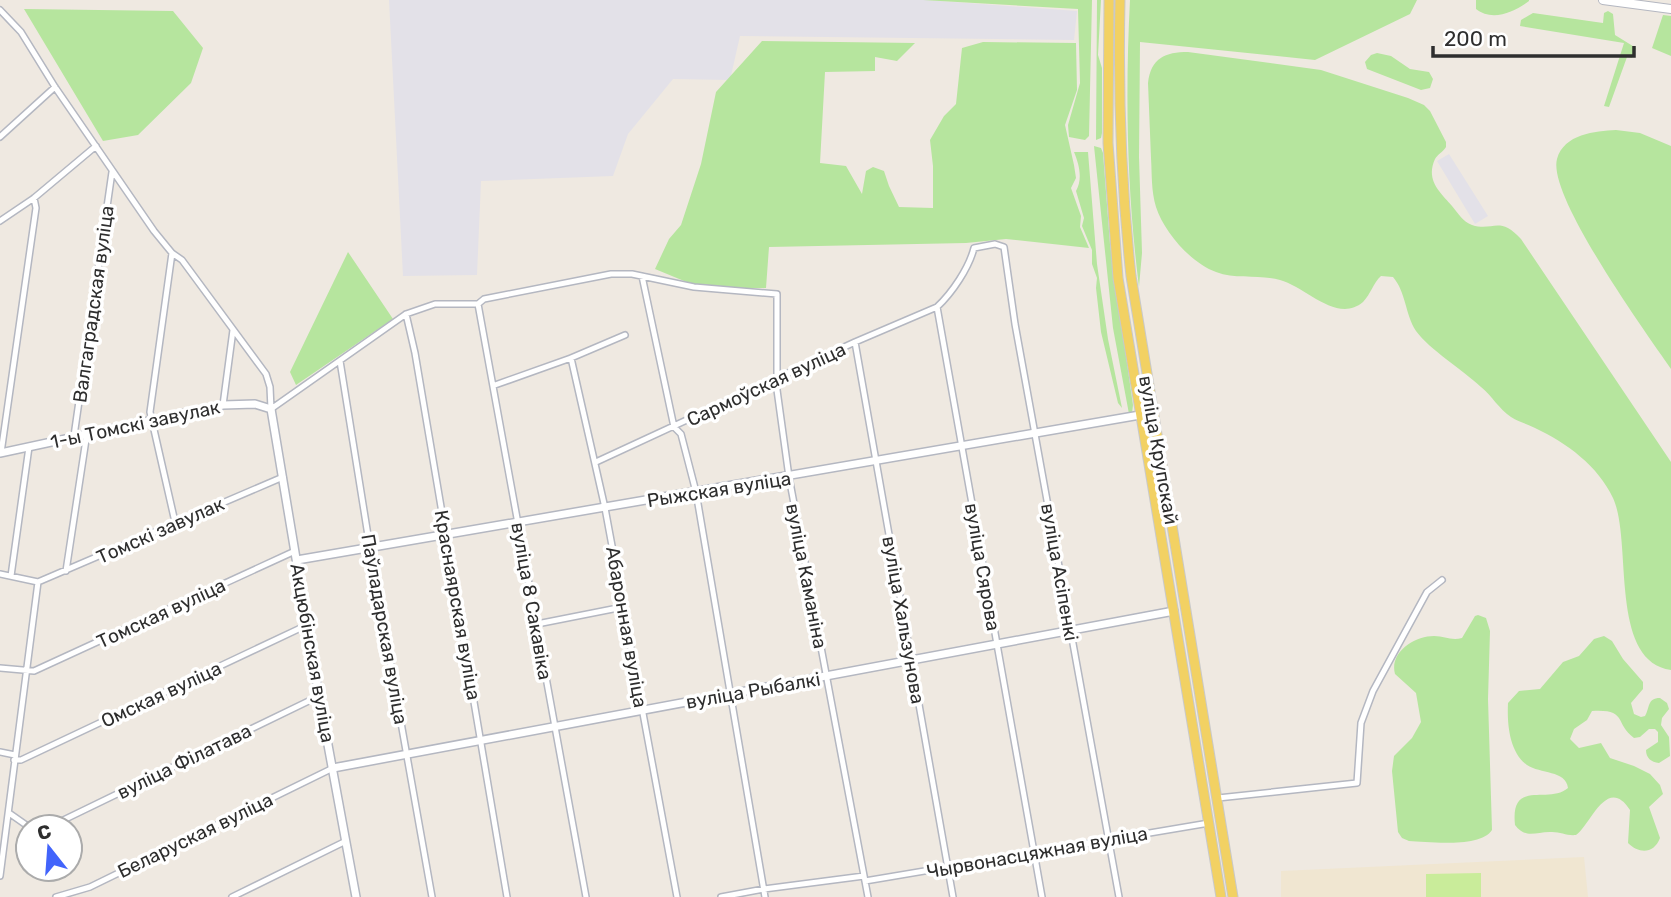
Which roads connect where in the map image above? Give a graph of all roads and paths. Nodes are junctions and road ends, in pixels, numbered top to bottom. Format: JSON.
{"nodes":[{"id":1,"x":1109,"y":0,"type":"edge"},
{"id":2,"x":1120,"y":0,"type":"edge"},
{"id":3,"x":1603,"y":0,"type":"edge"},
{"id":4,"x":1671,"y":9,"type":"edge"},
{"id":5,"x":0,"y":10,"type":"edge"},
{"id":6,"x":55,"y":87,"type":"junction"},
{"id":7,"x":0,"y":137,"type":"edge"},
{"id":8,"x":96,"y":146,"type":"junction"},
{"id":9,"x":112,"y":172,"type":"junction"},
{"id":10,"x":34,"y":198,"type":"junction"},
{"id":11,"x":0,"y":221,"type":"edge"},
{"id":12,"x":172,"y":253,"type":"junction"},
{"id":13,"x":642,"y":276,"type":"junction"},
{"id":14,"x":478,"y":304,"type":"junction"},
{"id":15,"x":937,"y":307,"type":"junction"},
{"id":16,"x":406,"y":313,"type":"junction"},
{"id":17,"x":233,"y":330,"type":"junction"},
{"id":18,"x":625,"y":335,"type":"dead end"},
{"id":19,"x":855,"y":342,"type":"junction"},
{"id":20,"x":571,"y":358,"type":"junction"},
{"id":21,"x":340,"y":361,"type":"junction"},
{"id":22,"x":777,"y":378,"type":"junction"},
{"id":23,"x":495,"y":385,"type":"junction"},
{"id":24,"x":223,"y":405,"type":"junction"},
{"id":25,"x":271,"y":409,"type":"junction"},
{"id":26,"x":1140,"y":415,"type":"junction"},
{"id":27,"x":151,"y":420,"type":"junction"},
{"id":28,"x":674,"y":427,"type":"junction"},
{"id":29,"x":87,"y":433,"type":"junction"},
{"id":30,"x":1035,"y":433,"type":"junction"},
{"id":31,"x":74,"y":436,"type":"junction"},
{"id":32,"x":961,"y":446,"type":"junction"},
{"id":33,"x":29,"y":447,"type":"junction"},
{"id":34,"x":0,"y":453,"type":"edge"},
{"id":35,"x":876,"y":461,"type":"junction"},
{"id":36,"x":596,"y":463,"type":"junction"},
{"id":37,"x":282,"y":477,"type":"junction"},
{"id":38,"x":789,"y":477,"type":"junction"},
{"id":39,"x":696,"y":492,"type":"junction"},
{"id":40,"x":605,"y":508,"type":"junction"},
{"id":41,"x":175,"y":522,"type":"junction"},
{"id":42,"x":517,"y":523,"type":"junction"},
{"id":43,"x":446,"y":536,"type":"junction"},
{"id":44,"x":370,"y":548,"type":"junction"},
{"id":45,"x":296,"y":556,"type":"junction"},
{"id":46,"x":66,"y":572,"type":"junction"},
{"id":47,"x":0,"y":575,"type":"edge"},
{"id":48,"x":11,"y":576,"type":"junction"},
{"id":49,"x":1442,"y":580,"type":"dead end"},
{"id":50,"x":38,"y":582,"type":"junction"},
{"id":51,"x":623,"y":607,"type":"junction"},
{"id":52,"x":1174,"y":611,"type":"junction"},
{"id":53,"x":537,"y":624,"type":"junction"},
{"id":54,"x":307,"y":625,"type":"junction"},
{"id":55,"x":1071,"y":631,"type":"junction"},
{"id":56,"x":997,"y":645,"type":"junction"},
{"id":57,"x":912,"y":661,"type":"junction"},
{"id":58,"x":0,"y":668,"type":"edge"},
{"id":59,"x":27,"y":672,"type":"junction"},
{"id":60,"x":826,"y":677,"type":"junction"},
{"id":61,"x":730,"y":695,"type":"junction"},
{"id":62,"x":319,"y":696,"type":"junction"},
{"id":63,"x":642,"y":711,"type":"junction"},
{"id":64,"x":554,"y":727,"type":"junction"},
{"id":65,"x":480,"y":739,"type":"junction"},
{"id":66,"x":0,"y":752,"type":"edge"},
{"id":67,"x":407,"y":753,"type":"junction"},
{"id":68,"x":15,"y":758,"type":"junction"},
{"id":69,"x":333,"y":768,"type":"junction"},
{"id":70,"x":1218,"y":797,"type":"junction"},
{"id":71,"x":9,"y":813,"type":"junction"},
{"id":72,"x":78,"y":813,"type":"edge"},
{"id":73,"x":14,"y":816,"type":"edge"},
{"id":74,"x":1209,"y":822,"type":"junction"},
{"id":75,"x":1108,"y":840,"type":"junction"},
{"id":76,"x":346,"y":841,"type":"junction"},
{"id":77,"x":1034,"y":853,"type":"junction"},
{"id":78,"x":1,"y":857,"type":"edge"},
{"id":79,"x":948,"y":868,"type":"junction"},
{"id":80,"x":0,"y":876,"type":"edge"},
{"id":81,"x":864,"y":878,"type":"junction"},
{"id":82,"x":764,"y":889,"type":"junction"},
{"id":83,"x":56,"y":897,"type":"edge"},
{"id":84,"x":232,"y":897,"type":"edge"},
{"id":85,"x":356,"y":897,"type":"edge"},
{"id":86,"x":432,"y":897,"type":"edge"},
{"id":87,"x":508,"y":897,"type":"edge"},
{"id":88,"x":586,"y":897,"type":"edge"},
{"id":89,"x":677,"y":897,"type":"edge"},
{"id":90,"x":721,"y":897,"type":"edge"},
{"id":91,"x":765,"y":897,"type":"edge"},
{"id":92,"x":868,"y":897,"type":"edge"},
{"id":93,"x":953,"y":897,"type":"edge"},
{"id":94,"x":1042,"y":897,"type":"edge"},
{"id":95,"x":1119,"y":897,"type":"edge"},
{"id":96,"x":1221,"y":897,"type":"edge"},
{"id":97,"x":1233,"y":897,"type":"edge"}],
"edges":[{"from":1,"to":26,"type":"main road","name":"вуліца Крупскай"},
{"from":2,"to":70,"type":"main road","name":"вуліца Крупскай"},
{"from":3,"to":4,"type":"main road"},
{"from":5,"to":6,"type":"street"},
{"from":6,"to":7,"type":"street"},
{"from":6,"to":8,"type":"street"},
{"from":8,"to":9,"type":"street"},
{"from":8,"to":10,"type":"street"},
{"from":9,"to":12,"type":"street"},
{"from":9,"to":31,"type":"street","name":"Валгаградская вуліца"},
{"from":10,"to":11,"type":"street"},
{"from":10,"to":34,"type":"street"},
{"from":12,"to":17,"type":"street"},
{"from":12,"to":27,"type":"street"},
{"from":13,"to":14,"type":"street"},
{"from":13,"to":22,"type":"street","name":"вуліца Каманіна"},
{"from":13,"to":28,"type":"street"},
{"from":14,"to":16,"type":"street"},
{"from":14,"to":23,"type":"street","name":"вуліца 8 Сакавіка"},
{"from":15,"to":19,"type":"street","name":"Сармоўская вуліца"},
{"from":15,"to":30,"type":"street","name":"вуліца Асіпенкі"},
{"from":15,"to":32,"type":"street","name":"вуліца Сярова"},
{"from":16,"to":21,"type":"street"},
{"from":16,"to":43,"type":"street","name":"Краснаярская вуліца"},
{"from":17,"to":24,"type":"street"},
{"from":17,"to":25,"type":"street"},
{"from":18,"to":20,"type":"street"},
{"from":19,"to":22,"type":"street","name":"Сармоўская вуліца"},
{"from":19,"to":35,"type":"street","name":"вуліца Хальзунова"},
{"from":20,"to":23,"type":"street"},
{"from":20,"to":36,"type":"street","name":"Абаронная вуліца"},
{"from":21,"to":25,"type":"street"},
{"from":21,"to":44,"type":"street","name":"Паўладарская вуліца"},
{"from":22,"to":28,"type":"street","name":"Сармоўская вуліца"},
{"from":22,"to":38,"type":"street","name":"вуліца Каманіна"},
{"from":23,"to":42,"type":"street","name":"вуліца 8 Сакавіка"},
{"from":24,"to":25,"type":"street","name":"1-ы Томскі завулак"},
{"from":24,"to":27,"type":"street","name":"1-ы Томскі завулак"},
{"from":25,"to":37,"type":"street","name":"Акцюбінская вуліца"},
{"from":26,"to":30,"type":"street","name":"Рыжская вуліца"},
{"from":26,"to":52,"type":"main road","name":"вуліца Крупскай"},
{"from":27,"to":29,"type":"street","name":"1-ы Томскі завулак"},
{"from":27,"to":41,"type":"street"},
{"from":28,"to":36,"type":"street","name":"Сармоўская вуліца"},
{"from":28,"to":39,"type":"street"},
{"from":29,"to":31,"type":"street","name":"1-ы Томскі завулак"},
{"from":29,"to":46,"type":"street"},
{"from":30,"to":32,"type":"street","name":"Рыжская вуліца"},
{"from":30,"to":55,"type":"street","name":"вуліца Асіпенкі"},
{"from":31,"to":33,"type":"street","name":"1-ы Томскі завулак"},
{"from":32,"to":35,"type":"street","name":"Рыжская вуліца"},
{"from":32,"to":56,"type":"street","name":"вуліца Сярова"},
{"from":33,"to":34,"type":"street","name":"1-ы Томскі завулак"},
{"from":33,"to":48,"type":"street"},
{"from":35,"to":38,"type":"street","name":"Рыжская вуліца"},
{"from":35,"to":57,"type":"street","name":"вуліца Хальзунова"},
{"from":36,"to":40,"type":"street","name":"Абаронная вуліца"},
{"from":37,"to":41,"type":"street","name":"Томскі завулак"},
{"from":37,"to":45,"type":"street","name":"Акцюбінская вуліца"},
{"from":38,"to":39,"type":"street","name":"Рыжская вуліца"},
{"from":38,"to":60,"type":"street","name":"вуліца Каманіна"},
{"from":39,"to":40,"type":"street","name":"Рыжская вуліца"},
{"from":39,"to":61,"type":"street"},
{"from":40,"to":42,"type":"street","name":"Рыжская вуліца"},
{"from":40,"to":51,"type":"street","name":"Абаронная вуліца"},
{"from":41,"to":46,"type":"street","name":"Томскі завулак"},
{"from":42,"to":43,"type":"street","name":"Рыжская вуліца"},
{"from":42,"to":53,"type":"street","name":"вуліца 8 Сакавіка"},
{"from":43,"to":44,"type":"street","name":"Рыжская вуліца"},
{"from":43,"to":65,"type":"street","name":"Краснаярская вуліца"},
{"from":44,"to":45,"type":"street","name":"Рыжская вуліца"},
{"from":44,"to":67,"type":"street","name":"Паўладарская вуліца"},
{"from":45,"to":54,"type":"street","name":"Акцюбінская вуліца"},
{"from":45,"to":59,"type":"street","name":"Томская вуліца"},
{"from":46,"to":50,"type":"street","name":"Томскі завулак"},
{"from":47,"to":48,"type":"street"},
{"from":48,"to":50,"type":"street"},
{"from":49,"to":70,"type":"street"},
{"from":50,"to":59,"type":"street"},
{"from":51,"to":53,"type":"street"},
{"from":51,"to":63,"type":"street","name":"Абаронная вуліца"},
{"from":52,"to":55,"type":"street","name":"вуліца Рыбалкі"},
{"from":52,"to":74,"type":"main road","name":"вуліца Крупскай"},
{"from":53,"to":64,"type":"street","name":"вуліца 8 Сакавіка"},
{"from":54,"to":62,"type":"street","name":"Акцюбінская вуліца"},
{"from":54,"to":68,"type":"street","name":"Омская вуліца"},
{"from":55,"to":56,"type":"street","name":"вуліца Рыбалкі"},
{"from":55,"to":75,"type":"street","name":"вуліца Асіпенкі"},
{"from":56,"to":57,"type":"street","name":"вуліца Рыбалкі"},
{"from":56,"to":77,"type":"street","name":"вуліца Сярова"},
{"from":57,"to":60,"type":"street","name":"вуліца Рыбалкі"},
{"from":57,"to":79,"type":"street","name":"вуліца Хальзунова"},
{"from":58,"to":59,"type":"street"},
{"from":59,"to":68,"type":"street"},
{"from":60,"to":61,"type":"street","name":"вуліца Рыбалкі"},
{"from":60,"to":81,"type":"street","name":"вуліца Каманіна"},
{"from":61,"to":63,"type":"street","name":"вуліца Рыбалкі"},
{"from":61,"to":82,"type":"street"},
{"from":62,"to":69,"type":"street","name":"Акцюбінская вуліца"},
{"from":62,"to":72,"type":"street","name":"вуліца Філатава"},
{"from":63,"to":64,"type":"street","name":"вуліца Рыбалкі"},
{"from":63,"to":89,"type":"street","name":"Абаронная вуліца"},
{"from":64,"to":65,"type":"street","name":"вуліца Рыбалкі"},
{"from":64,"to":88,"type":"street","name":"вуліца 8 Сакавіка"},
{"from":65,"to":67,"type":"street","name":"вуліца Рыбалкі"},
{"from":65,"to":87,"type":"street","name":"Краснаярская вуліца"},
{"from":66,"to":68,"type":"street"},
{"from":67,"to":69,"type":"street","name":"вуліца Рыбалкі"},
{"from":67,"to":86,"type":"street","name":"Паўладарская вуліца"},
{"from":68,"to":71,"type":"street"},
{"from":69,"to":76,"type":"street","name":"Акцюбінская вуліца"},
{"from":69,"to":83,"type":"street","name":"Беларуская вуліца"},
{"from":70,"to":97,"type":"main road","name":"вуліца Крупскай"},
{"from":71,"to":73,"type":"street"},
{"from":71,"to":78,"type":"street"},
{"from":74,"to":75,"type":"street","name":"Чырвонасцяжная вуліца"},
{"from":74,"to":96,"type":"main road","name":"вуліца Крупскай"},
{"from":75,"to":77,"type":"street","name":"Чырвонасцяжная вуліца"},
{"from":75,"to":95,"type":"street","name":"вуліца Асіпенкі"},
{"from":76,"to":84,"type":"street"},
{"from":76,"to":85,"type":"street","name":"Акцюбінская вуліца"},
{"from":77,"to":79,"type":"street","name":"Чырвонасцяжная вуліца"},
{"from":77,"to":94,"type":"street","name":"вуліца Сярова"},
{"from":78,"to":80,"type":"street"},
{"from":79,"to":81,"type":"street","name":"Чырвонасцяжная вуліца"},
{"from":79,"to":93,"type":"street","name":"вуліца Хальзунова"},
{"from":81,"to":82,"type":"street","name":"Чырвонасцяжная вуліца"},
{"from":81,"to":92,"type":"street","name":"вуліца Каманіна"},
{"from":82,"to":90,"type":"street","name":"Чырвонасцяжная вуліца"},
{"from":82,"to":91,"type":"street"}]}
